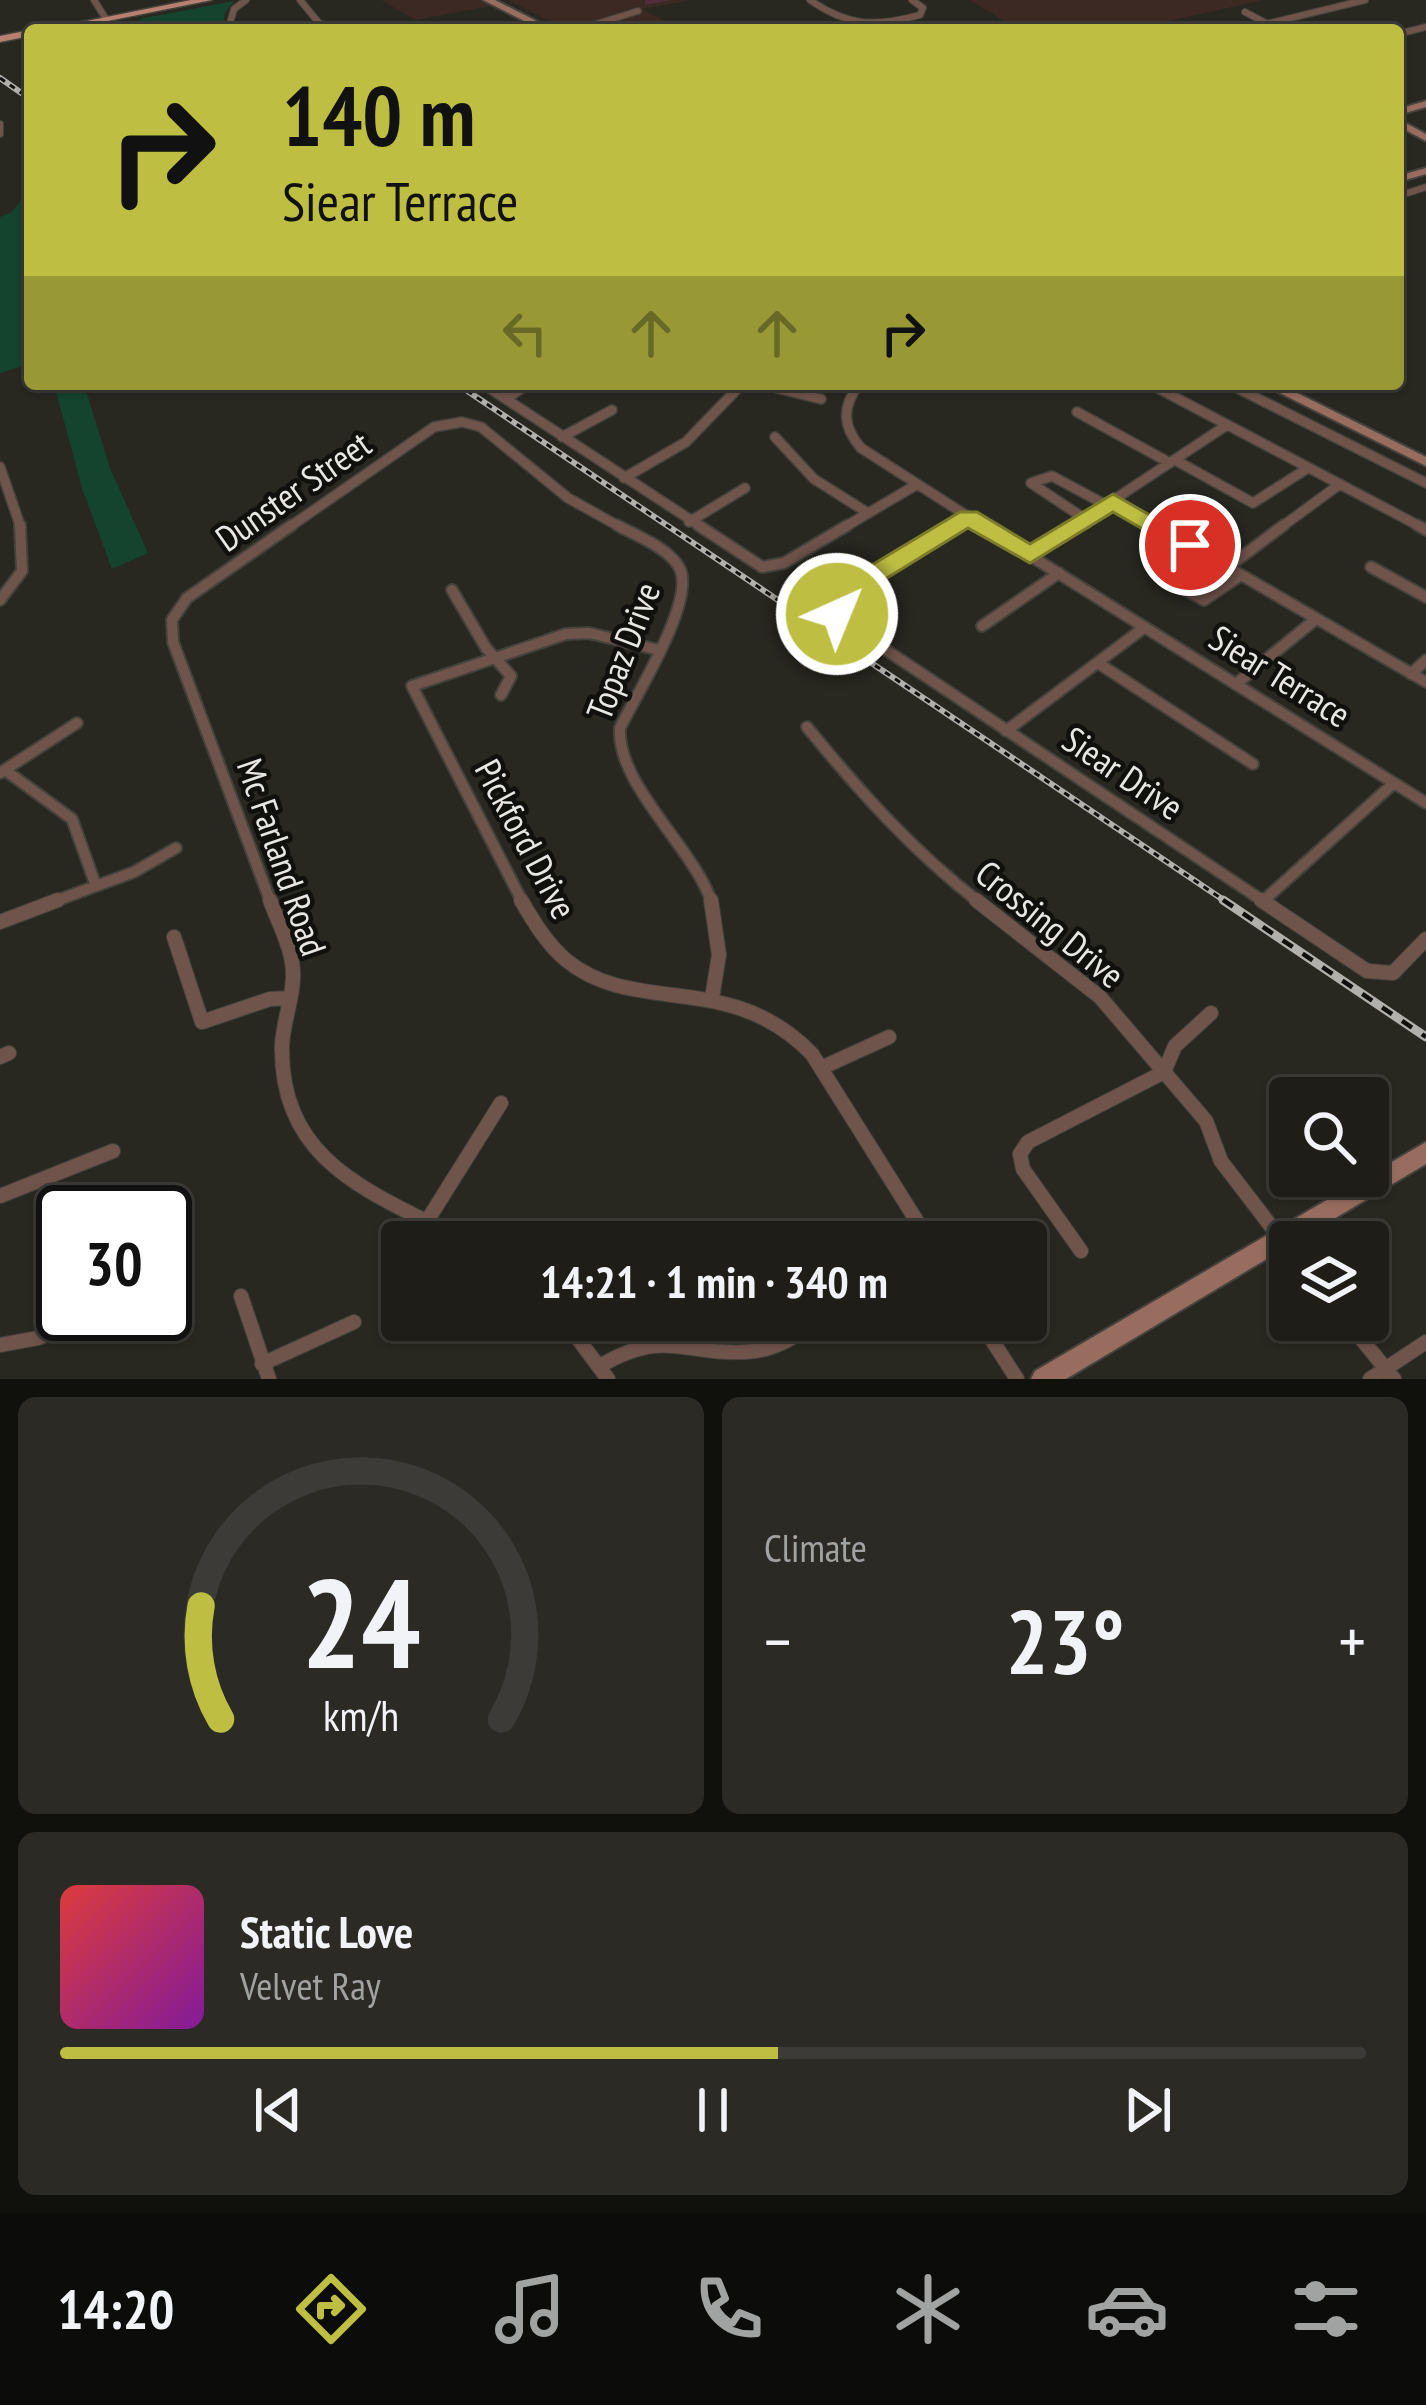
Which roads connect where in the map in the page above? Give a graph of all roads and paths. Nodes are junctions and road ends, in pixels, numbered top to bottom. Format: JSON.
{"nodes":[{"id":1,"x":94,"y":0,"type":"edge"},
{"id":2,"x":206,"y":0,"type":"edge"},
{"id":3,"x":246,"y":0,"type":"edge"},
{"id":4,"x":488,"y":0,"type":"edge"},
{"id":5,"x":501,"y":0,"type":"edge"},
{"id":6,"x":810,"y":0,"type":"edge"},
{"id":7,"x":912,"y":0,"type":"edge"},
{"id":8,"x":1365,"y":0,"type":"edge"},
{"id":9,"x":638,"y":11,"type":"dead end"},
{"id":10,"x":1245,"y":12,"type":"dead end"},
{"id":11,"x":106,"y":19,"type":"junction"},
{"id":12,"x":1266,"y":23,"type":"joint"},
{"id":13,"x":79,"y":24,"type":"edge"},
{"id":14,"x":230,"y":24,"type":"edge"},
{"id":15,"x":537,"y":24,"type":"edge"},
{"id":16,"x":549,"y":24,"type":"edge"},
{"id":17,"x":597,"y":24,"type":"edge"},
{"id":18,"x":847,"y":24,"type":"edge"},
{"id":19,"x":870,"y":24,"type":"edge"},
{"id":20,"x":0,"y":124,"type":"edge"},
{"id":21,"x":0,"y":134,"type":"edge"},
{"id":22,"x":493,"y":390,"type":"edge"},
{"id":23,"x":519,"y":390,"type":"edge"},
{"id":24,"x":736,"y":390,"type":"edge"},
{"id":25,"x":785,"y":390,"type":"edge"},
{"id":26,"x":855,"y":390,"type":"edge"},
{"id":27,"x":1161,"y":390,"type":"edge"},
{"id":28,"x":1241,"y":390,"type":"edge"},
{"id":29,"x":1281,"y":390,"type":"edge"},
{"id":30,"x":506,"y":399,"type":"junction"},
{"id":31,"x":821,"y":399,"type":"dead end"},
{"id":32,"x":612,"y":410,"type":"dead end"},
{"id":33,"x":1077,"y":412,"type":"dead end"},
{"id":34,"x":456,"y":422,"type":"joint"},
{"id":35,"x":1227,"y":425,"type":"junction"},
{"id":36,"x":562,"y":436,"type":"junction"},
{"id":37,"x":775,"y":437,"type":"dead end"},
{"id":38,"x":1173,"y":462,"type":"junction"},
{"id":39,"x":1426,"y":462,"type":"edge"},
{"id":40,"x":0,"y":468,"type":"edge"},
{"id":41,"x":1308,"y":468,"type":"junction"},
{"id":42,"x":624,"y":478,"type":"junction"},
{"id":43,"x":1426,"y":483,"type":"edge"},
{"id":44,"x":1340,"y":484,"type":"junction"},
{"id":45,"x":916,"y":485,"type":"junction"},
{"id":46,"x":745,"y":488,"type":"dead end"},
{"id":47,"x":1109,"y":503,"type":"junction"},
{"id":48,"x":868,"y":513,"type":"junction"},
{"id":49,"x":968,"y":518,"type":"junction"},
{"id":50,"x":1085,"y":519,"type":"junction"},
{"id":51,"x":689,"y":521,"type":"junction"},
{"id":52,"x":1426,"y":530,"type":"edge"},
{"id":53,"x":1190,"y":545,"type":"junction"},
{"id":54,"x":1030,"y":555,"type":"junction"},
{"id":55,"x":1228,"y":567,"type":"junction"},
{"id":56,"x":1371,"y":567,"type":"dead end"},
{"id":57,"x":1060,"y":573,"type":"junction"},
{"id":58,"x":1241,"y":575,"type":"junction"},
{"id":59,"x":452,"y":590,"type":"dead end"},
{"id":60,"x":1426,"y":597,"type":"edge"},
{"id":61,"x":0,"y":599,"type":"edge"},
{"id":62,"x":1316,"y":619,"type":"junction"},
{"id":63,"x":172,"y":620,"type":"joint"},
{"id":64,"x":982,"y":626,"type":"dead end"},
{"id":65,"x":1145,"y":627,"type":"junction"},
{"id":66,"x":659,"y":650,"type":"junction"},
{"id":67,"x":495,"y":658,"type":"junction"},
{"id":68,"x":1426,"y":660,"type":"edge"},
{"id":69,"x":1098,"y":663,"type":"junction"},
{"id":70,"x":1411,"y":674,"type":"junction"},
{"id":71,"x":1426,"y":682,"type":"edge"},
{"id":72,"x":1236,"y":684,"type":"junction"},
{"id":73,"x":501,"y":695,"type":"dead end"},
{"id":74,"x":77,"y":723,"type":"dead end"},
{"id":75,"x":807,"y":727,"type":"dead end"},
{"id":76,"x":1006,"y":731,"type":"junction"},
{"id":77,"x":1253,"y":764,"type":"dead end"},
{"id":78,"x":2,"y":772,"type":"edge"},
{"id":79,"x":1394,"y":783,"type":"junction"},
{"id":80,"x":1426,"y":803,"type":"edge"},
{"id":81,"x":176,"y":848,"type":"dead end"},
{"id":82,"x":96,"y":886,"type":"junction"},
{"id":83,"x":1262,"y":902,"type":"junction"},
{"id":84,"x":0,"y":922,"type":"edge"},
{"id":85,"x":174,"y":937,"type":"dead end"},
{"id":86,"x":1426,"y":939,"type":"edge"},
{"id":87,"x":290,"y":998,"type":"junction"},
{"id":88,"x":712,"y":998,"type":"junction"},
{"id":89,"x":1211,"y":1013,"type":"dead end"},
{"id":90,"x":889,"y":1037,"type":"dead end"},
{"id":91,"x":821,"y":1068,"type":"junction"},
{"id":92,"x":1165,"y":1072,"type":"junction"},
{"id":93,"x":501,"y":1103,"type":"dead end"},
{"id":94,"x":113,"y":1150,"type":"dead end"},
{"id":95,"x":1426,"y":1152,"type":"edge"},
{"id":96,"x":0,"y":1196,"type":"edge"},
{"id":97,"x":426,"y":1221,"type":"edge"},
{"id":98,"x":429,"y":1221,"type":"edge"},
{"id":99,"x":918,"y":1221,"type":"edge"},
{"id":100,"x":1321,"y":1221,"type":"edge"},
{"id":101,"x":1269,"y":1224,"type":"edge"},
{"id":102,"x":1081,"y":1251,"type":"dead end"},
{"id":103,"x":1269,"y":1254,"type":"edge"},
{"id":104,"x":241,"y":1296,"type":"dead end"},
{"id":105,"x":354,"y":1322,"type":"dead end"},
{"id":106,"x":36,"y":1338,"type":"edge"},
{"id":107,"x":580,"y":1341,"type":"edge"},
{"id":108,"x":649,"y":1341,"type":"edge"},
{"id":109,"x":678,"y":1341,"type":"edge"},
{"id":110,"x":784,"y":1341,"type":"edge"},
{"id":111,"x":993,"y":1341,"type":"edge"},
{"id":112,"x":1363,"y":1341,"type":"edge"},
{"id":113,"x":1426,"y":1342,"type":"edge"},
{"id":114,"x":0,"y":1345,"type":"edge"},
{"id":115,"x":265,"y":1372,"type":"edge"},
{"id":116,"x":604,"y":1372,"type":"edge"},
{"id":117,"x":1390,"y":1374,"type":"edge"},
{"id":118,"x":1017,"y":1379,"type":"edge"},
{"id":119,"x":1043,"y":1379,"type":"edge"},
{"id":120,"x":1370,"y":1379,"type":"edge"}],
"edges":[{"from":1,"to":11,"type":"street"},
{"from":2,"to":11,"type":"main road"},
{"from":3,"to":14,"type":"street"},
{"from":4,"to":15,"type":"main road"},
{"from":5,"to":16,"type":"main road"},
{"from":6,"to":18,"type":"street"},
{"from":7,"to":19,"type":"street"},
{"from":8,"to":12,"type":"street"},
{"from":9,"to":17,"type":"street"},
{"from":10,"to":12,"type":"street"},
{"from":11,"to":13,"type":"main road"},
{"from":20,"to":21,"type":"street"},
{"from":22,"to":30,"type":"street"},
{"from":23,"to":30,"type":"street"},
{"from":24,"to":42,"type":"street"},
{"from":25,"to":31,"type":"street"},
{"from":26,"to":45,"type":"street","name":"Siear Terrace"},
{"from":27,"to":35,"type":"street"},
{"from":28,"to":43,"type":"street"},
{"from":29,"to":39,"type":"main road"},
{"from":30,"to":36,"type":"street"},
{"from":32,"to":36,"type":"street"},
{"from":33,"to":38,"type":"street"},
{"from":34,"to":63,"type":"street","name":"Dunster Street"},
{"from":34,"to":66,"type":"street","name":"Topaz Drive"},
{"from":35,"to":38,"type":"street"},
{"from":35,"to":41,"type":"street"},
{"from":36,"to":42,"type":"street"},
{"from":37,"to":48,"type":"street"},
{"from":38,"to":41,"type":"street"},
{"from":38,"to":47,"type":"street"},
{"from":40,"to":61,"type":"street"},
{"from":41,"to":44,"type":"street"},
{"from":42,"to":51,"type":"street"},
{"from":44,"to":52,"type":"street"},
{"from":44,"to":55,"type":"street"},
{"from":45,"to":48,"type":"street"},
{"from":45,"to":49,"type":"street","name":"Siear Terrace"},
{"from":46,"to":51,"type":"street"},
{"from":47,"to":50,"type":"street"},
{"from":47,"to":50,"type":"street"},
{"from":47,"to":53,"type":"street"},
{"from":48,"to":51,"type":"street"},
{"from":49,"to":54,"type":"street","name":"Siear Terrace"},
{"from":49,"to":76,"type":"street","name":"Siear Drive"},
{"from":50,"to":54,"type":"street"},
{"from":53,"to":55,"type":"street"},
{"from":53,"to":58,"type":"street"},
{"from":54,"to":57,"type":"street","name":"Siear Terrace"},
{"from":55,"to":58,"type":"street"},
{"from":56,"to":60,"type":"street"},
{"from":57,"to":64,"type":"street"},
{"from":57,"to":65,"type":"street","name":"Siear Terrace"},
{"from":58,"to":62,"type":"street"},
{"from":59,"to":67,"type":"street"},
{"from":62,"to":70,"type":"street"},
{"from":62,"to":72,"type":"street"},
{"from":63,"to":87,"type":"street","name":"Mc Farland Road"},
{"from":65,"to":69,"type":"street"},
{"from":65,"to":72,"type":"street","name":"Siear Terrace"},
{"from":66,"to":67,"type":"street"},
{"from":66,"to":88,"type":"street","name":"Topaz Drive"},
{"from":67,"to":73,"type":"street"},
{"from":67,"to":88,"type":"street","name":"Pickford Drive"},
{"from":68,"to":70,"type":"street"},
{"from":69,"to":76,"type":"street"},
{"from":69,"to":77,"type":"street"},
{"from":70,"to":71,"type":"street"},
{"from":72,"to":79,"type":"street","name":"Siear Terrace"},
{"from":74,"to":78,"type":"street"},
{"from":75,"to":92,"type":"street","name":"Crossing Drive"},
{"from":76,"to":83,"type":"street","name":"Siear Drive"},
{"from":78,"to":82,"type":"street"},
{"from":79,"to":80,"type":"street","name":"Siear Terrace"},
{"from":79,"to":83,"type":"street"},
{"from":81,"to":82,"type":"street"},
{"from":82,"to":84,"type":"street"},
{"from":83,"to":86,"type":"street","name":"Siear Drive"},
{"from":85,"to":87,"type":"street"},
{"from":87,"to":97,"type":"street","name":"Mc Farland Road"},
{"from":88,"to":91,"type":"street","name":"Pickford Drive"},
{"from":89,"to":92,"type":"street"},
{"from":90,"to":91,"type":"street"},
{"from":91,"to":99,"type":"street","name":"Pickford Drive"},
{"from":92,"to":101,"type":"street","name":"Crossing Drive"},
{"from":92,"to":102,"type":"street"},
{"from":93,"to":98,"type":"street"},
{"from":94,"to":96,"type":"street"},
{"from":95,"to":100,"type":"main road"},
{"from":103,"to":119,"type":"main road"},
{"from":104,"to":115,"type":"street"},
{"from":105,"to":115,"type":"street"},
{"from":106,"to":114,"type":"street"},
{"from":107,"to":116,"type":"street"},
{"from":108,"to":116,"type":"street"},
{"from":109,"to":110,"type":"street"},
{"from":111,"to":118,"type":"street"},
{"from":112,"to":117,"type":"street"},
{"from":113,"to":117,"type":"street"},
{"from":117,"to":120,"type":"street"}]}
